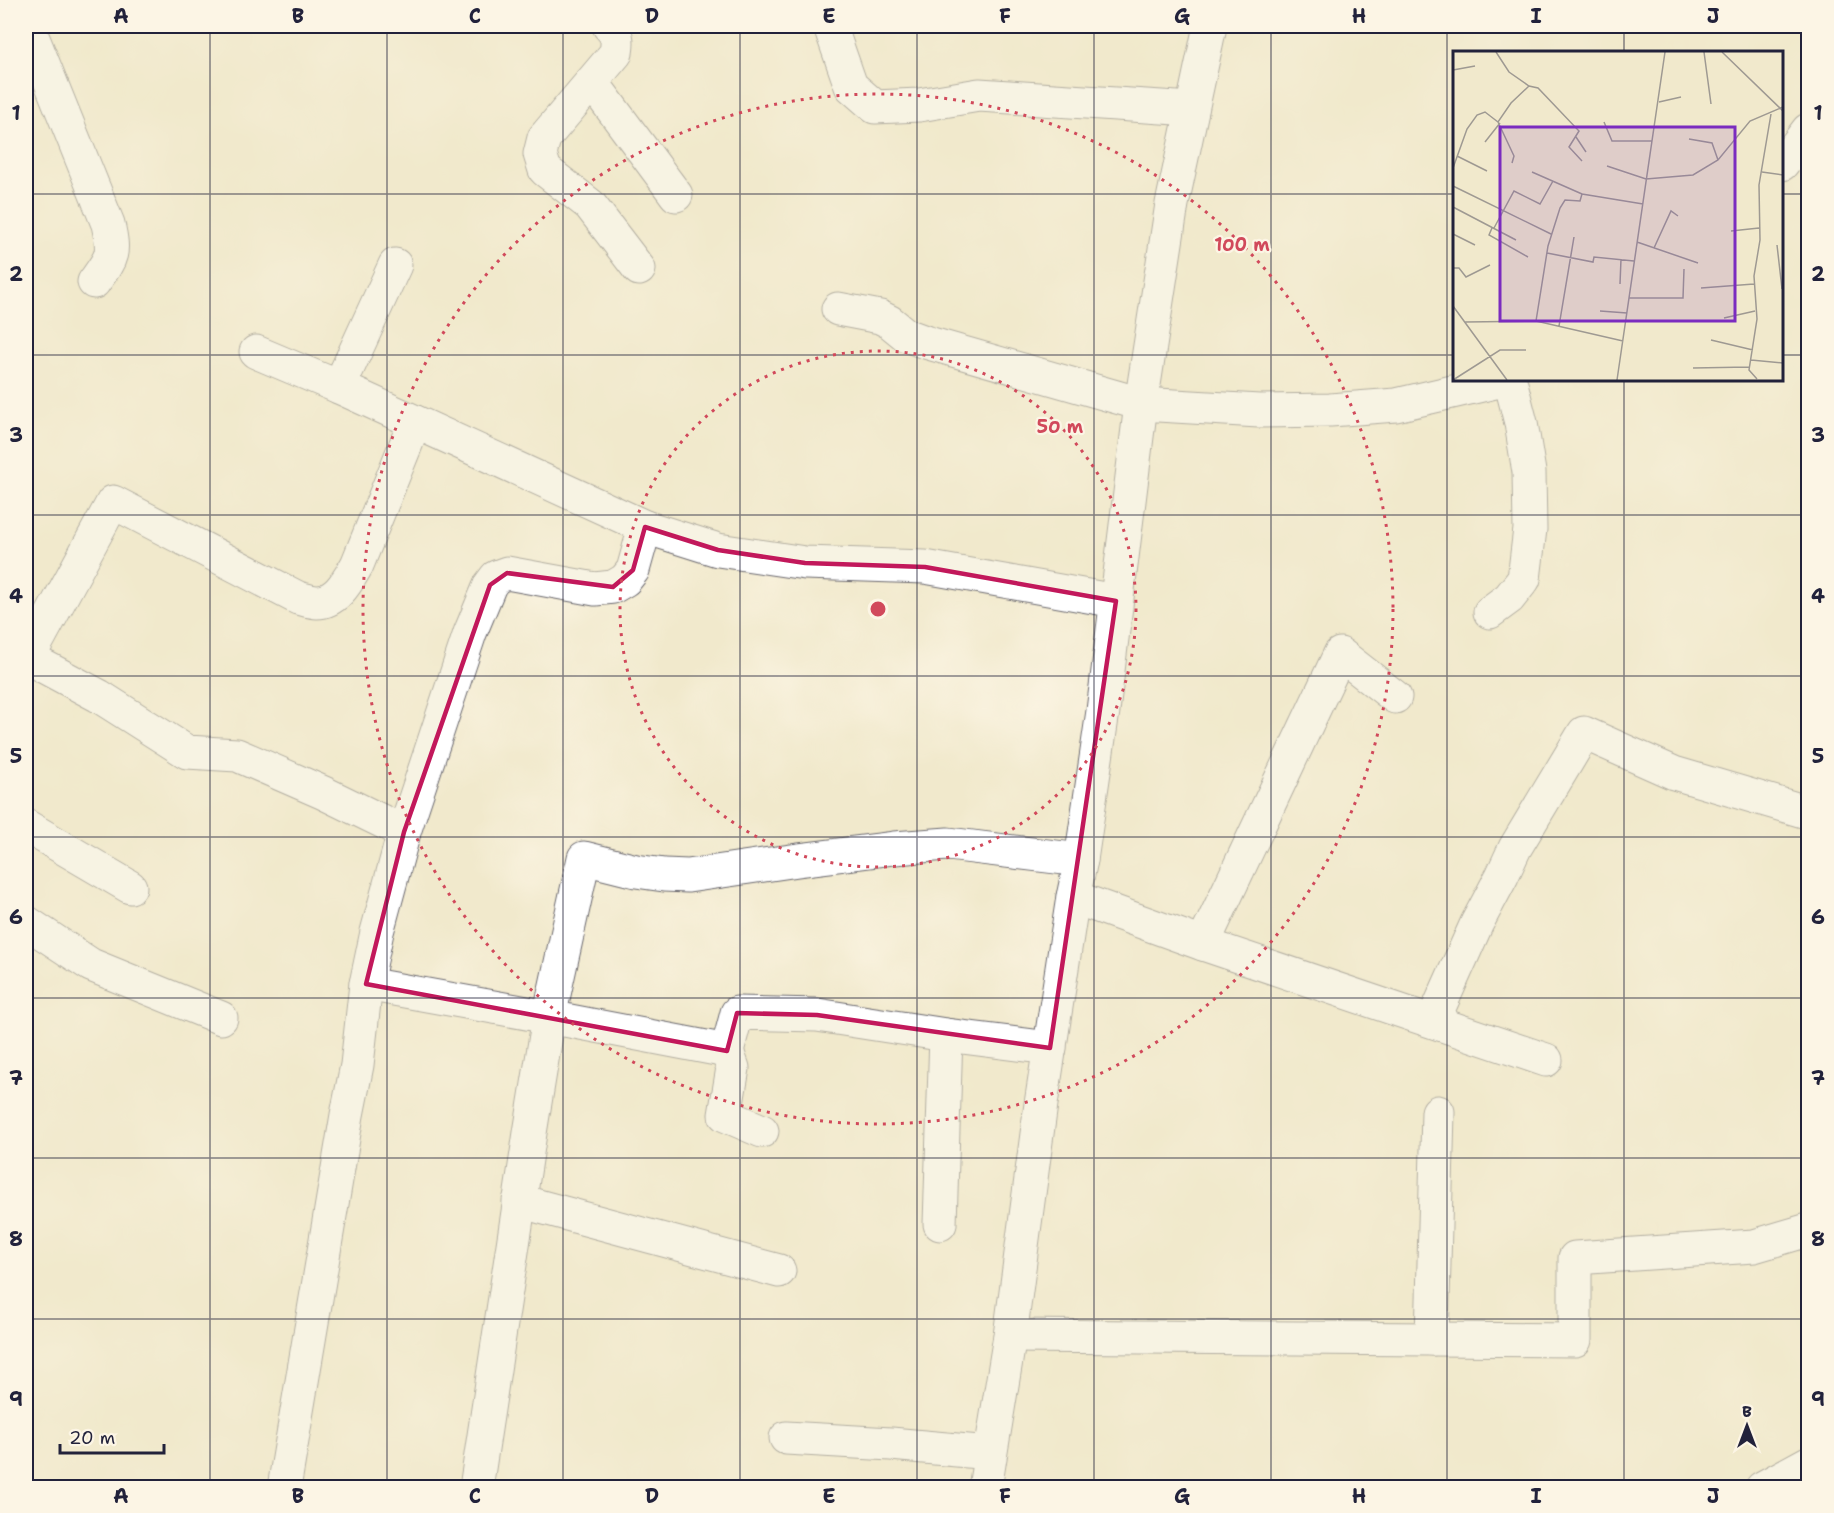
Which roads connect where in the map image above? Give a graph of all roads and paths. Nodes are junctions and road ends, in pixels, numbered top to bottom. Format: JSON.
{"nodes":[{"id":1,"x":28,"y":26,"type":"edge"},
{"id":2,"x":609,"y":26,"type":"edge"},
{"id":3,"x":830,"y":26,"type":"edge"},
{"id":4,"x":1210,"y":26,"type":"edge"},
{"id":5,"x":592,"y":82,"type":"junction"},
{"id":6,"x":1192,"y":109,"type":"junction"},
{"id":7,"x":1809,"y":130,"type":"edge"},
{"id":8,"x":1783,"y":163,"type":"edge"},
{"id":9,"x":675,"y":195,"type":"dead end"},
{"id":10,"x":395,"y":265,"type":"dead end"},
{"id":11,"x":639,"y":269,"type":"dead end"},
{"id":12,"x":94,"y":282,"type":"dead end"},
{"id":13,"x":838,"y":309,"type":"dead end"},
{"id":14,"x":256,"y":352,"type":"dead end"},
{"id":15,"x":1500,"y":381,"type":"edge"},
{"id":16,"x":1510,"y":381,"type":"edge"},
{"id":17,"x":339,"y":387,"type":"junction"},
{"id":18,"x":1141,"y":404,"type":"junction"},
{"id":19,"x":415,"y":422,"type":"junction"},
{"id":20,"x":645,"y":527,"type":"junction"},
{"id":21,"x":1116,"y":601,"type":"junction"},
{"id":22,"x":1490,"y":612,"type":"dead end"},
{"id":23,"x":26,"y":659,"type":"edge"},
{"id":24,"x":1395,"y":697,"type":"dead end"},
{"id":25,"x":1806,"y":811,"type":"edge"},
{"id":26,"x":26,"y":825,"type":"edge"},
{"id":27,"x":404,"y":832,"type":"junction"},
{"id":28,"x":1081,"y":860,"type":"junction"},
{"id":29,"x":130,"y":887,"type":"dead end"},
{"id":30,"x":1073,"y":897,"type":"junction"},
{"id":31,"x":26,"y":922,"type":"edge"},
{"id":32,"x":1203,"y":944,"type":"junction"},
{"id":33,"x":366,"y":984,"type":"junction"},
{"id":34,"x":549,"y":1017,"type":"junction"},
{"id":35,"x":221,"y":1018,"type":"dead end"},
{"id":36,"x":1433,"y":1021,"type":"junction"},
{"id":37,"x":946,"y":1035,"type":"junction"},
{"id":38,"x":1050,"y":1048,"type":"junction"},
{"id":39,"x":727,"y":1051,"type":"junction"},
{"id":40,"x":1546,"y":1060,"type":"dead end"},
{"id":41,"x":1438,"y":1112,"type":"dead end"},
{"id":42,"x":762,"y":1131,"type":"dead end"},
{"id":43,"x":519,"y":1201,"type":"junction"},
{"id":44,"x":940,"y":1224,"type":"dead end"},
{"id":45,"x":1809,"y":1230,"type":"edge"},
{"id":46,"x":779,"y":1271,"type":"dead end"},
{"id":47,"x":1010,"y":1336,"type":"junction"},
{"id":48,"x":1432,"y":1339,"type":"junction"},
{"id":49,"x":786,"y":1438,"type":"dead end"},
{"id":50,"x":990,"y":1453,"type":"junction"},
{"id":51,"x":1809,"y":1463,"type":"edge"},
{"id":52,"x":284,"y":1488,"type":"edge"},
{"id":53,"x":476,"y":1488,"type":"edge"},
{"id":54,"x":986,"y":1488,"type":"edge"},
{"id":55,"x":1762,"y":1488,"type":"edge"}],
"edges":[{"from":1,"to":12,"type":"street"},
{"from":2,"to":5,"type":"street"},
{"from":3,"to":6,"type":"street"},
{"from":4,"to":6,"type":"street"},
{"from":5,"to":9,"type":"street"},
{"from":5,"to":11,"type":"street"},
{"from":6,"to":18,"type":"street"},
{"from":7,"to":8,"type":"street"},
{"from":10,"to":17,"type":"street"},
{"from":13,"to":18,"type":"street"},
{"from":14,"to":17,"type":"street"},
{"from":15,"to":18,"type":"street"},
{"from":16,"to":22,"type":"street"},
{"from":17,"to":19,"type":"street"},
{"from":18,"to":21,"type":"street"},
{"from":19,"to":20,"type":"street"},
{"from":19,"to":23,"type":"street"},
{"from":20,"to":21,"type":"street"},
{"from":20,"to":27,"type":"street"},
{"from":21,"to":28,"type":"street"},
{"from":23,"to":27,"type":"street"},
{"from":24,"to":32,"type":"street"},
{"from":25,"to":36,"type":"street"},
{"from":26,"to":29,"type":"street"},
{"from":27,"to":33,"type":"street"},
{"from":28,"to":30,"type":"street"},
{"from":28,"to":34,"type":"street"},
{"from":30,"to":32,"type":"street"},
{"from":30,"to":38,"type":"street"},
{"from":31,"to":35,"type":"street"},
{"from":32,"to":36,"type":"street"},
{"from":33,"to":34,"type":"street"},
{"from":33,"to":52,"type":"street"},
{"from":34,"to":39,"type":"street"},
{"from":34,"to":43,"type":"street"},
{"from":36,"to":40,"type":"street"},
{"from":37,"to":38,"type":"street"},
{"from":37,"to":39,"type":"street"},
{"from":37,"to":44,"type":"street"},
{"from":38,"to":47,"type":"street"},
{"from":39,"to":42,"type":"street"},
{"from":41,"to":48,"type":"street"},
{"from":43,"to":46,"type":"street"},
{"from":43,"to":53,"type":"street"},
{"from":45,"to":48,"type":"street"},
{"from":47,"to":48,"type":"street"},
{"from":47,"to":50,"type":"street"},
{"from":49,"to":50,"type":"street"},
{"from":50,"to":54,"type":"street"},
{"from":51,"to":55,"type":"street"}]}
